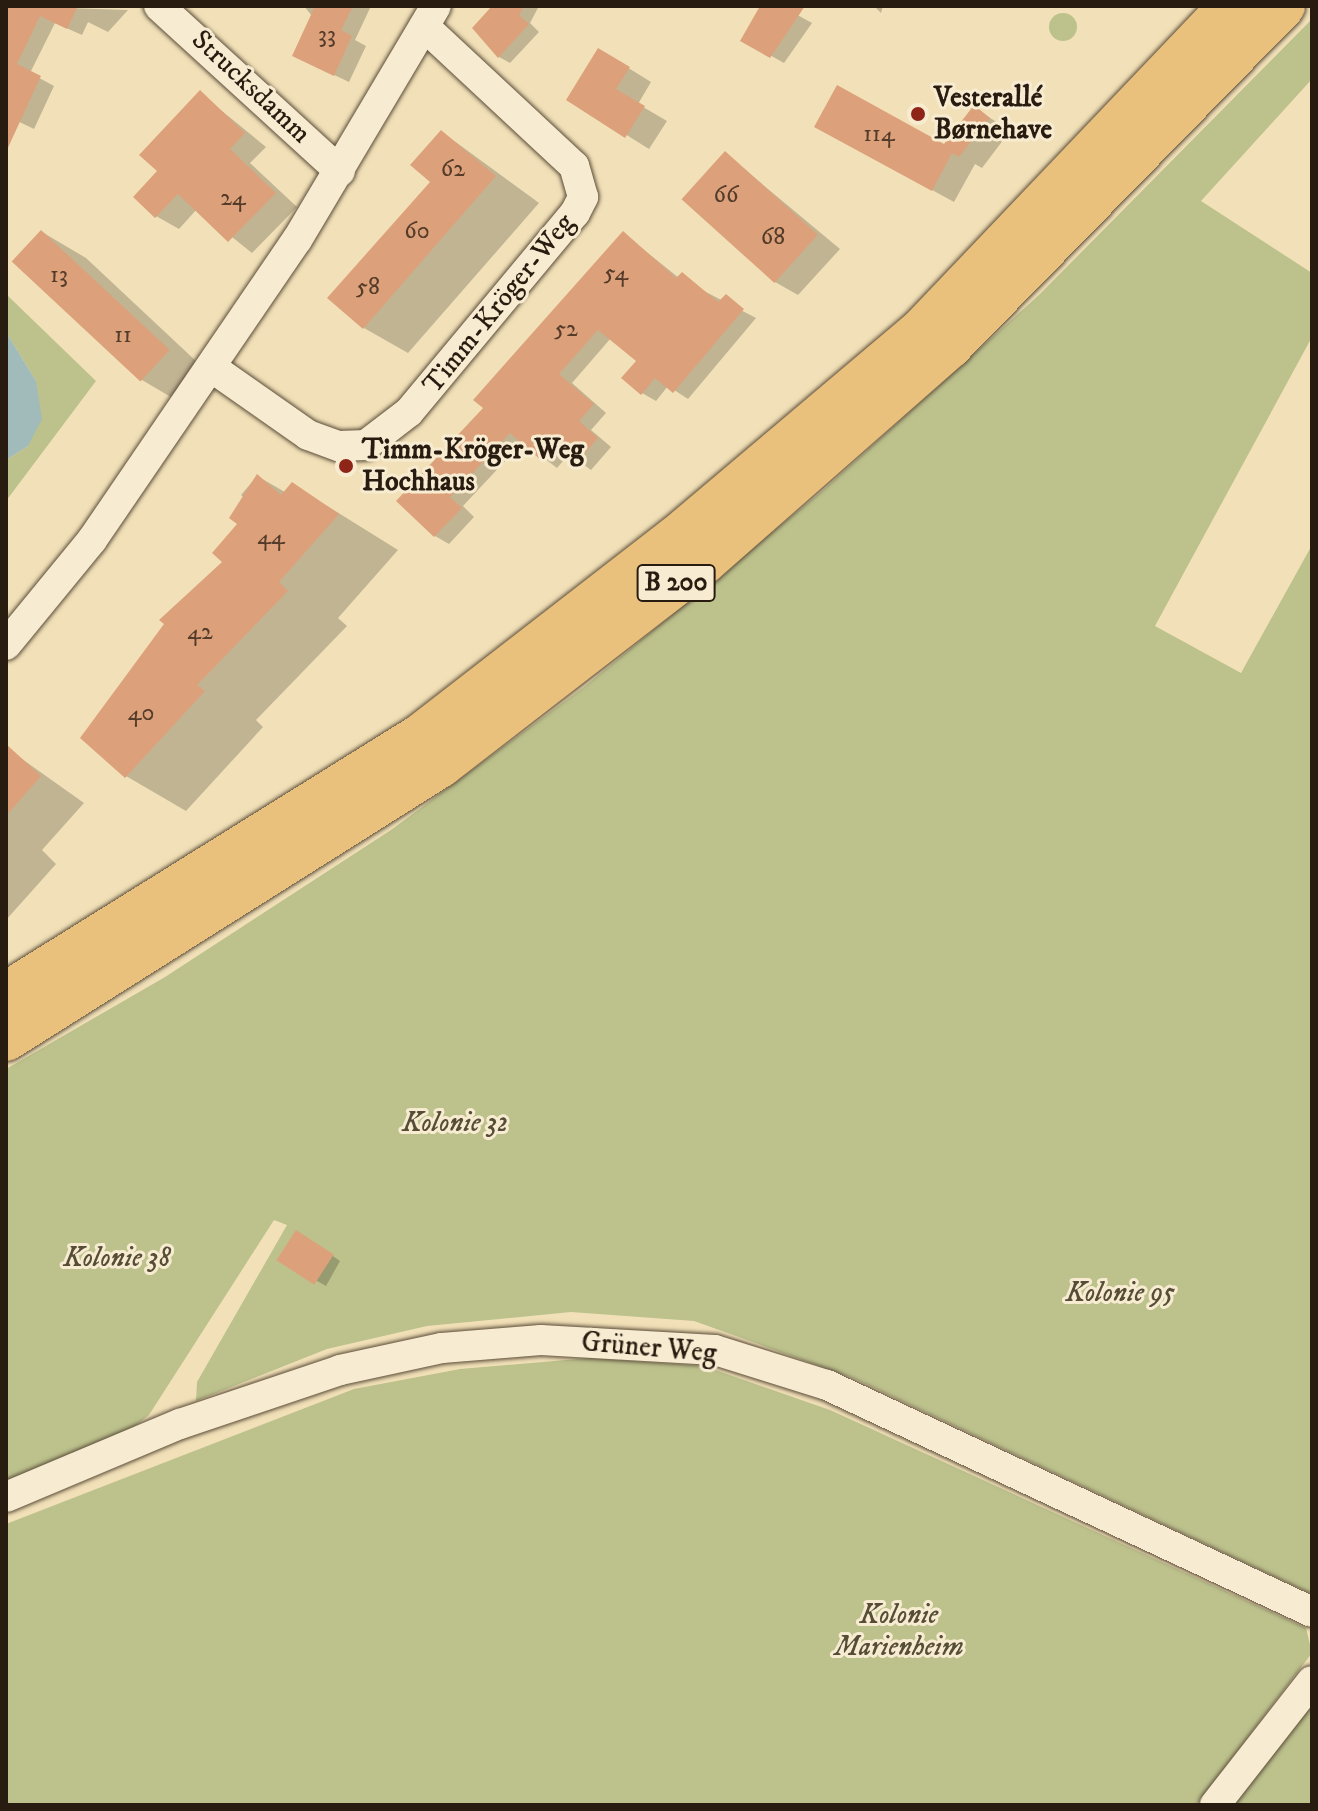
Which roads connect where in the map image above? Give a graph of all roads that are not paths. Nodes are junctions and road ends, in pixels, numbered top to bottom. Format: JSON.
{"nodes":[{"id":1,"x":159,"y":6,"type":"edge"},
{"id":2,"x":1260,"y":13,"type":"edge"},
{"id":3,"x":430,"y":16,"type":"edge"},
{"id":4,"x":340,"y":171,"type":"junction"},
{"id":5,"x":211,"y":367,"type":"junction"},
{"id":6,"x":6,"y":645,"type":"edge"},
{"id":7,"x":6,"y":994,"type":"edge"},
{"id":8,"x":6,"y":1039,"type":"edge"},
{"id":9,"x":6,"y":1497,"type":"edge"},
{"id":10,"x":1312,"y":1612,"type":"edge"},
{"id":11,"x":1312,"y":1681,"type":"edge"},
{"id":12,"x":1215,"y":1805,"type":"edge"}],
"edges":[{"from":1,"to":4,"type":"street","name":"Strucksdamm"},
{"from":2,"to":7,"type":"highway","number":"B 200"},
{"from":2,"to":8,"type":"highway","number":"B 200"},
{"from":3,"to":4,"type":"street","name":"Timm-Kröger-Weg"},
{"from":3,"to":5,"type":"street","name":"Timm-Kröger-Weg"},
{"from":4,"to":5,"type":"street","name":"Timm-Kröger-Weg"},
{"from":5,"to":6,"type":"street","name":"Timm-Kröger-Weg"},
{"from":9,"to":10,"type":"street","name":"Grüner Weg"},
{"from":11,"to":12,"type":"street"}]}
